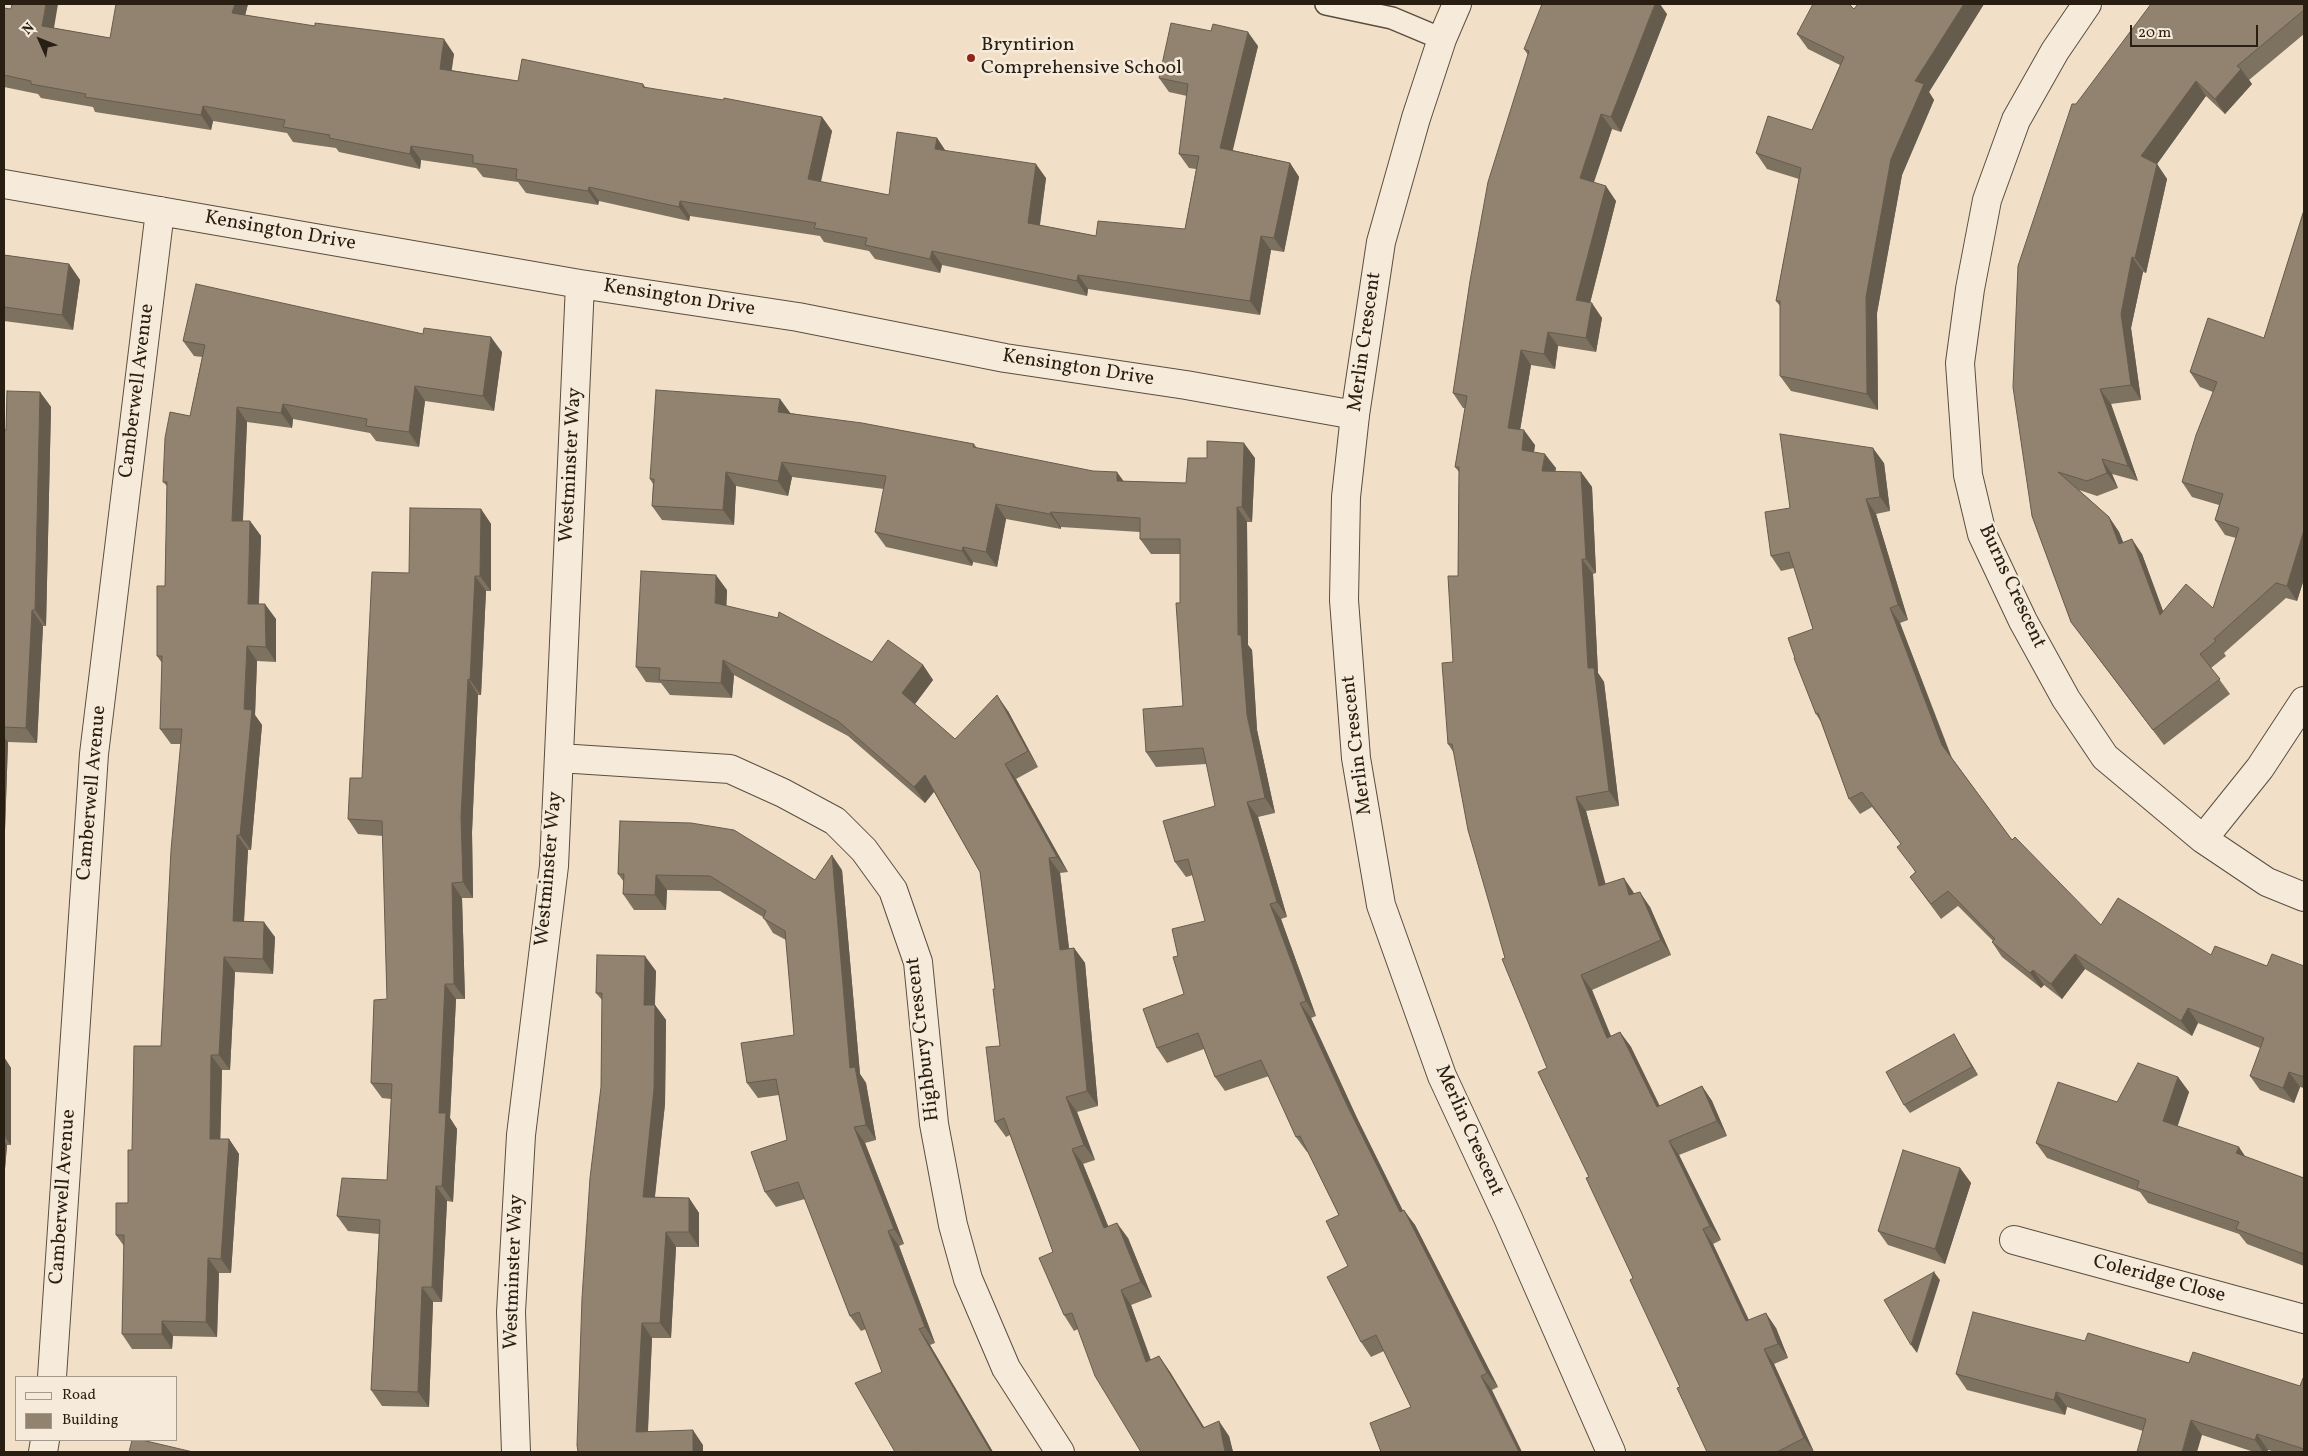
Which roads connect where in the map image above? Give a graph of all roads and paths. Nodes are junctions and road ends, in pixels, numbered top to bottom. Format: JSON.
{"nodes":[{"id":1,"x":1326,"y":4,"type":"edge"},
{"id":2,"x":1457,"y":4,"type":"edge"},
{"id":3,"x":2087,"y":4,"type":"edge"},
{"id":4,"x":1442,"y":39,"type":"junction"},
{"id":5,"x":4,"y":184,"type":"edge"},
{"id":6,"x":160,"y":211,"type":"junction"},
{"id":7,"x":580,"y":284,"type":"junction"},
{"id":8,"x":1355,"y":415,"type":"junction"},
{"id":9,"x":2304,"y":701,"type":"edge"},
{"id":10,"x":559,"y":758,"type":"junction"},
{"id":11,"x":2203,"y":839,"type":"junction"},
{"id":12,"x":2304,"y":897,"type":"edge"},
{"id":13,"x":2014,"y":1240,"type":"dead end"},
{"id":14,"x":2304,"y":1319,"type":"edge"},
{"id":15,"x":52,"y":1376,"type":"edge"},
{"id":16,"x":516,"y":1452,"type":"edge"},
{"id":17,"x":1060,"y":1452,"type":"edge"},
{"id":18,"x":1611,"y":1452,"type":"edge"}],
"edges":[{"from":1,"to":4,"type":"lane"},
{"from":2,"to":4,"type":"street","name":"Merlin Crescent"},
{"from":3,"to":11,"type":"street","name":"Burns Crescent"},
{"from":4,"to":8,"type":"street","name":"Merlin Crescent"},
{"from":5,"to":6,"type":"street","name":"Kensington Drive"},
{"from":6,"to":7,"type":"street","name":"Kensington Drive"},
{"from":6,"to":15,"type":"street","name":"Camberwell Avenue"},
{"from":7,"to":8,"type":"street","name":"Kensington Drive"},
{"from":7,"to":10,"type":"street","name":"Westminster Way"},
{"from":8,"to":18,"type":"street","name":"Merlin Crescent"},
{"from":9,"to":11,"type":"street"},
{"from":10,"to":16,"type":"street","name":"Westminster Way"},
{"from":10,"to":17,"type":"street","name":"Highbury Crescent"},
{"from":11,"to":12,"type":"street","name":"Burns Crescent"},
{"from":13,"to":14,"type":"street","name":"Coleridge Close"}]}
